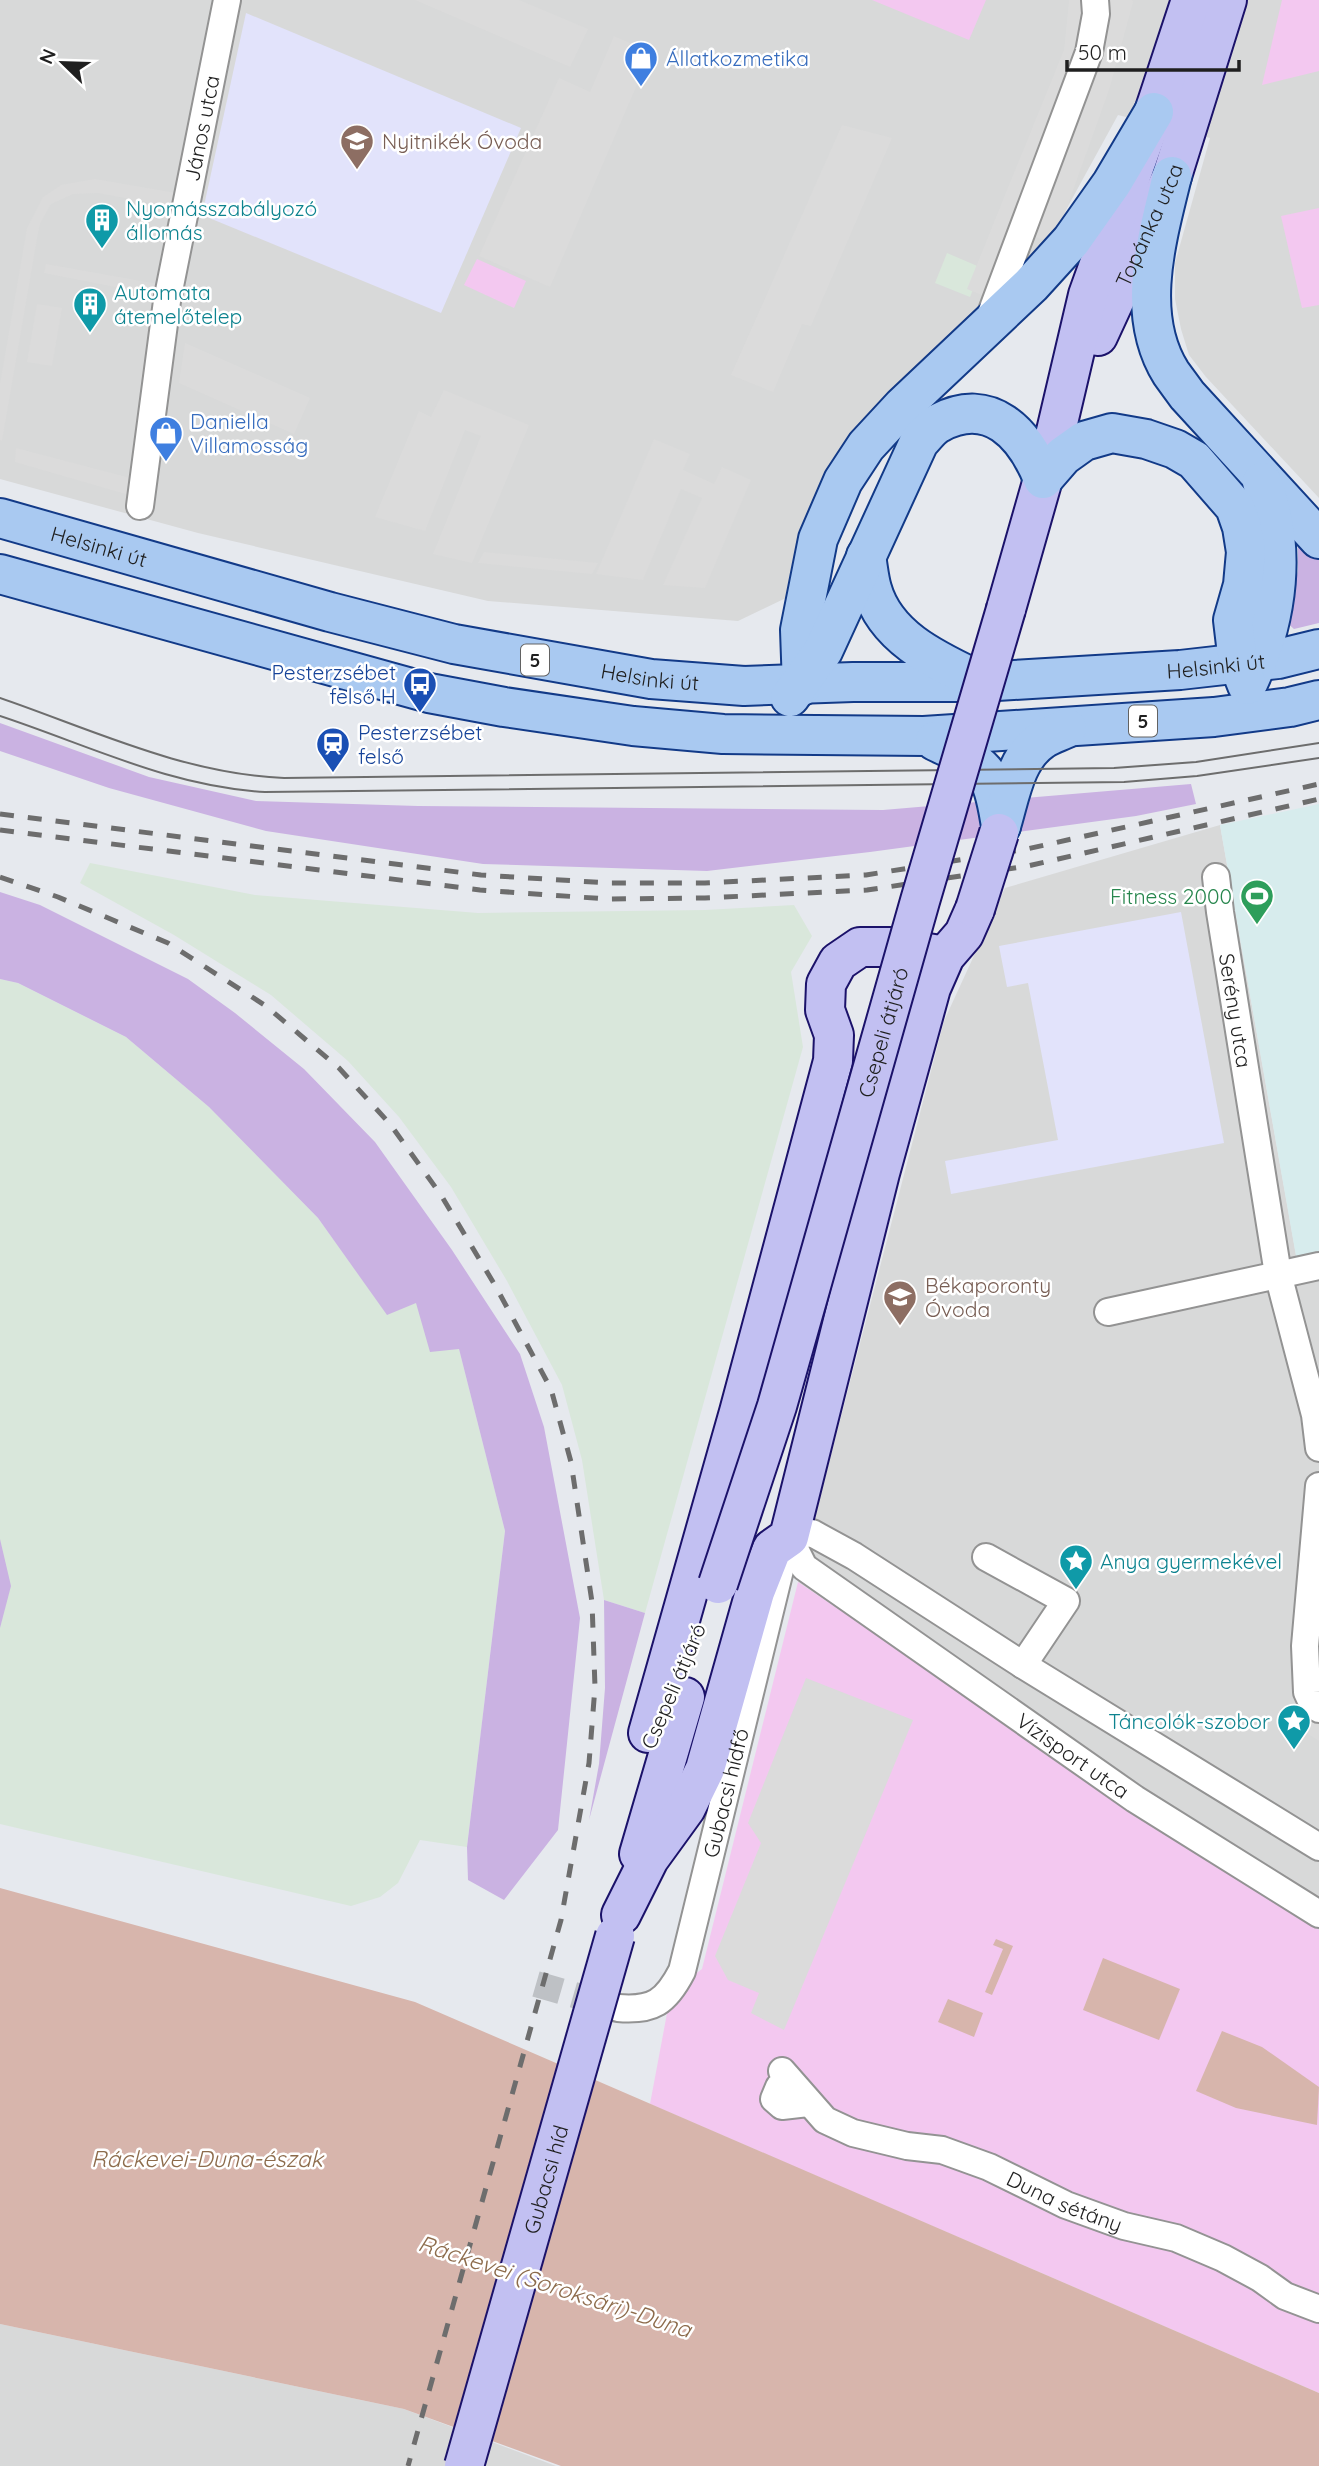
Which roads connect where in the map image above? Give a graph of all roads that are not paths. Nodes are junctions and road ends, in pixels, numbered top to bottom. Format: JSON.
{"nodes":[{"id":1,"x":227,"y":0,"type":"edge"},
{"id":2,"x":1095,"y":0,"type":"edge"},
{"id":3,"x":1191,"y":0,"type":"edge"},
{"id":4,"x":1227,"y":0,"type":"edge"},
{"id":5,"x":1154,"y":112,"type":"junction"},
{"id":6,"x":1172,"y":176,"type":"junction"},
{"id":7,"x":987,"y":327,"type":"junction"},
{"id":8,"x":1048,"y":461,"type":"junction"},
{"id":9,"x":1259,"y":473,"type":"junction"},
{"id":10,"x":140,"y":506,"type":"dead end"},
{"id":11,"x":0,"y":517,"type":"edge"},
{"id":12,"x":1319,"y":539,"type":"edge"},
{"id":13,"x":866,"y":556,"type":"junction"},
{"id":14,"x":0,"y":574,"type":"edge"},
{"id":15,"x":1233,"y":620,"type":"junction"},
{"id":16,"x":800,"y":631,"type":"junction"},
{"id":17,"x":1319,"y":649,"type":"edge"},
{"id":18,"x":1180,"y":670,"type":"junction"},
{"id":19,"x":1254,"y":680,"type":"junction"},
{"id":20,"x":981,"y":682,"type":"junction"},
{"id":21,"x":801,"y":684,"type":"junction"},
{"id":22,"x":744,"y":686,"type":"junction"},
{"id":23,"x":1319,"y":700,"type":"edge"},
{"id":24,"x":504,"y":707,"type":"junction"},
{"id":25,"x":1072,"y":726,"type":"junction"},
{"id":26,"x":855,"y":736,"type":"junction"},
{"id":27,"x":924,"y":736,"type":"junction"},
{"id":28,"x":1001,"y":826,"type":"junction"},
{"id":29,"x":1216,"y":877,"type":"dead end"},
{"id":30,"x":945,"y":956,"type":"junction"},
{"id":31,"x":1319,"y":1266,"type":"edge"},
{"id":32,"x":1278,"y":1274,"type":"junction"},
{"id":33,"x":1108,"y":1312,"type":"dead end"},
{"id":34,"x":1317,"y":1417,"type":"edge"},
{"id":35,"x":1319,"y":1448,"type":"edge"},
{"id":36,"x":1319,"y":1486,"type":"edge"},
{"id":37,"x":789,"y":1537,"type":"junction"},
{"id":38,"x":854,"y":1556,"type":"junction"},
{"id":39,"x":986,"y":1557,"type":"dead end"},
{"id":40,"x":718,"y":1584,"type":"junction"},
{"id":41,"x":835,"y":1587,"type":"junction"},
{"id":42,"x":1023,"y":1665,"type":"junction"},
{"id":43,"x":1319,"y":1709,"type":"edge"},
{"id":44,"x":648,"y":1733,"type":"junction"},
{"id":45,"x":1319,"y":1847,"type":"edge"},
{"id":46,"x":1319,"y":1914,"type":"edge"},
{"id":47,"x":618,"y":1925,"type":"junction"},
{"id":48,"x":618,"y":2008,"type":"tunnel mouth"},
{"id":49,"x":795,"y":2087,"type":"dead end"},
{"id":50,"x":1319,"y":2309,"type":"edge"},
{"id":51,"x":464,"y":2466,"type":"edge"}],
"edges":[{"from":1,"to":10,"type":"street","name":"János utca"},
{"from":2,"to":7,"type":"street"},
{"from":3,"to":5,"type":"main road","name":"Topánka utca"},
{"from":4,"to":6,"type":"main road","name":"Topánka utca"},
{"from":5,"to":7,"type":"main road"},
{"from":5,"to":8,"type":"main road","name":"Topánka utca"},
{"from":6,"to":8,"type":"main road","name":"Topánka utca"},
{"from":6,"to":9,"type":"main road"},
{"from":7,"to":16,"type":"main road"},
{"from":8,"to":13,"type":"main road"},
{"from":8,"to":15,"type":"main road"},
{"from":8,"to":40,"type":"main road","name":"Csepeli átjáró","bridge":true},
{"from":9,"to":12,"type":"main road"},
{"from":9,"to":19,"type":"main road"},
{"from":11,"to":22,"type":"main road","name":"Helsinki út","number":"5"},
{"from":13,"to":20,"type":"main road"},
{"from":13,"to":21,"type":"main road"},
{"from":14,"to":24,"type":"main road","number":"5"},
{"from":15,"to":18,"type":"main road"},
{"from":15,"to":19,"type":"main road"},
{"from":16,"to":21,"type":"main road"},
{"from":16,"to":22,"type":"main road"},
{"from":17,"to":19,"type":"main road","name":"Helsinki út","number":"5"},
{"from":18,"to":19,"type":"main road","name":"Helsinki út","number":"5"},
{"from":18,"to":20,"type":"main road","name":"Helsinki út","number":"5"},
{"from":19,"to":23,"type":"main road","name":"Helsinki út","number":"5"},
{"from":19,"to":25,"type":"main road","number":"5"},
{"from":20,"to":21,"type":"main road","name":"Helsinki út","number":"5"},
{"from":21,"to":22,"type":"main road","name":"Helsinki út","number":"5"},
{"from":21,"to":24,"type":"main road"},
{"from":21,"to":26,"type":"main road"},
{"from":24,"to":26,"type":"main road","number":"5"},
{"from":25,"to":27,"type":"main road","number":"5"},
{"from":25,"to":28,"type":"main road"},
{"from":26,"to":27,"type":"main road","number":"5"},
{"from":27,"to":28,"type":"main road"},
{"from":28,"to":30,"type":"main road","bridge":true},
{"from":29,"to":32,"type":"street","name":"Serény utca"},
{"from":30,"to":37,"type":"main road"},
{"from":30,"to":44,"type":"main road"},
{"from":31,"to":32,"type":"street"},
{"from":32,"to":33,"type":"street"},
{"from":32,"to":34,"type":"street","name":"Serény utca"},
{"from":34,"to":35,"type":"street","name":"Serény utca"},
{"from":36,"to":43,"type":"street"},
{"from":37,"to":38,"type":"street"},
{"from":37,"to":41,"type":"street","name":"Vízisport utca"},
{"from":37,"to":47,"type":"main road"},
{"from":37,"to":48,"type":"street","name":"Gubacsi hídfő"},
{"from":38,"to":41,"type":"street"},
{"from":38,"to":42,"type":"street"},
{"from":39,"to":42,"type":"street"},
{"from":40,"to":44,"type":"main road","name":"Csepeli átjáró"},
{"from":40,"to":47,"type":"main road","name":"Csepeli átjáró"},
{"from":41,"to":46,"type":"street","name":"Vízisport utca"},
{"from":42,"to":45,"type":"street"},
{"from":44,"to":47,"type":"main road","name":"Csepeli átjáró"},
{"from":47,"to":51,"type":"main road","name":"Gubacsi híd","bridge":true},
{"from":49,"to":50,"type":"street","name":"Duna sétány"}]}
